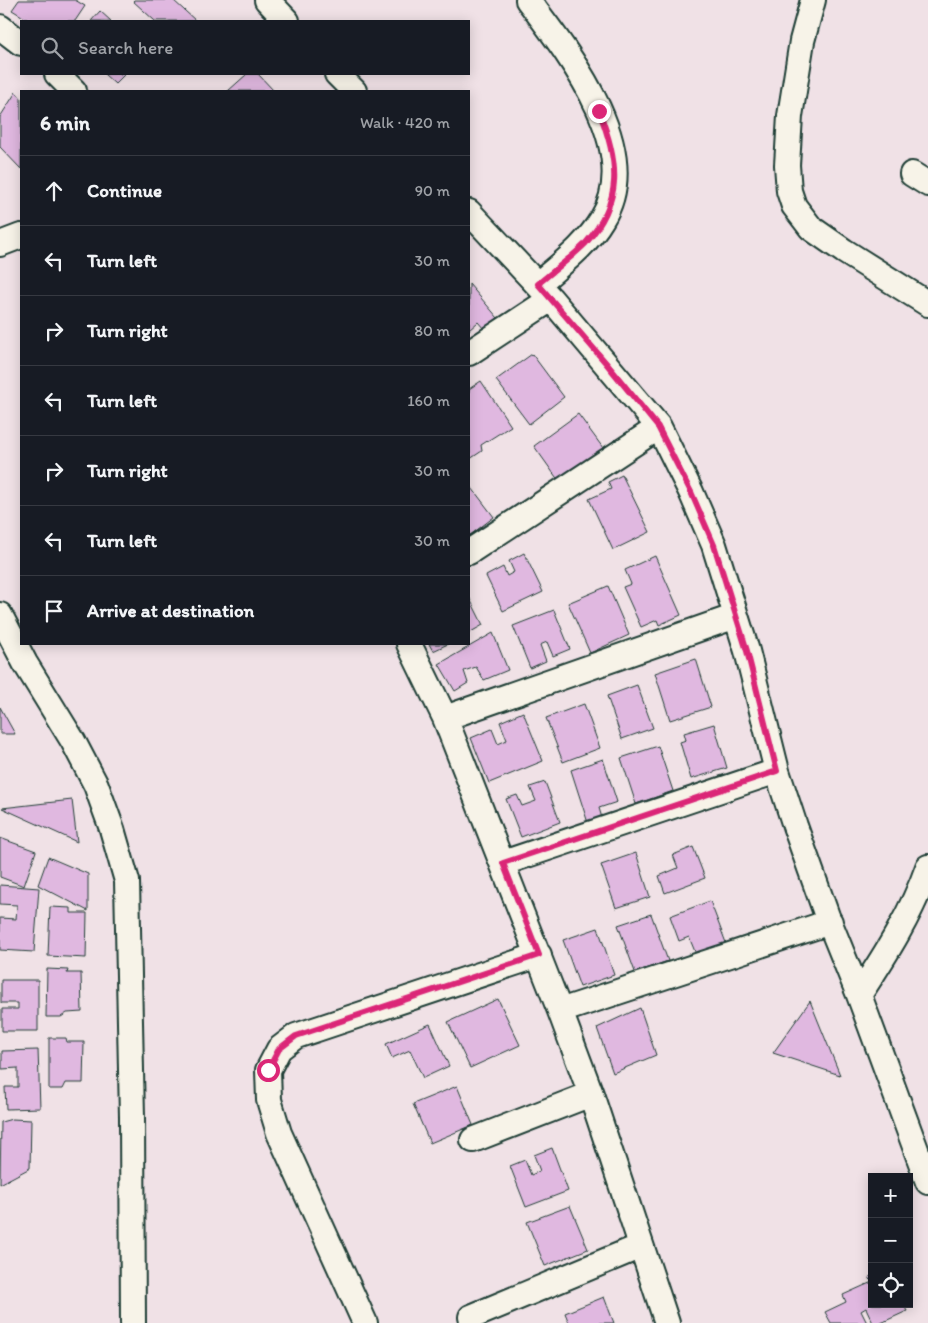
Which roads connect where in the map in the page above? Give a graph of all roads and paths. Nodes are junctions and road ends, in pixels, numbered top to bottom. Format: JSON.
{"nodes":[{"id":1,"x":267,"y":0,"type":"edge"},
{"id":2,"x":528,"y":0,"type":"edge"},
{"id":3,"x":813,"y":0,"type":"edge"},
{"id":4,"x":286,"y":20,"type":"edge"},
{"id":5,"x":0,"y":28,"type":"edge"},
{"id":6,"x":20,"y":42,"type":"edge"},
{"id":7,"x":58,"y":75,"type":"edge"},
{"id":8,"x":338,"y":75,"type":"edge"},
{"id":9,"x":73,"y":90,"type":"edge"},
{"id":10,"x":353,"y":90,"type":"edge"},
{"id":11,"x":470,"y":213,"type":"edge"},
{"id":12,"x":20,"y":236,"type":"edge"},
{"id":13,"x":0,"y":244,"type":"edge"},
{"id":14,"x":545,"y":292,"type":"junction"},
{"id":15,"x":928,"y":304,"type":"edge"},
{"id":16,"x":470,"y":352,"type":"edge"},
{"id":17,"x":658,"y":427,"type":"junction"},
{"id":18,"x":470,"y":551,"type":"edge"},
{"id":19,"x":0,"y":615,"type":"edge"},
{"id":20,"x":736,"y":616,"type":"junction"},
{"id":21,"x":409,"y":645,"type":"edge"},
{"id":22,"x":445,"y":718,"type":"junction"},
{"id":23,"x":777,"y":771,"type":"junction"},
{"id":24,"x":503,"y":863,"type":"junction"},
{"id":25,"x":928,"y":867,"type":"edge"},
{"id":26,"x":830,"y":922,"type":"junction"},
{"id":27,"x":539,"y":955,"type":"junction"},
{"id":28,"x":859,"y":996,"type":"junction"},
{"id":29,"x":560,"y":1011,"type":"junction"},
{"id":30,"x":591,"y":1094,"type":"junction"},
{"id":31,"x":473,"y":1140,"type":"dead end"},
{"id":32,"x":928,"y":1182,"type":"edge"},
{"id":33,"x":641,"y":1246,"type":"junction"},
{"id":34,"x":471,"y":1317,"type":"dead end"},
{"id":35,"x":133,"y":1323,"type":"edge"},
{"id":36,"x":365,"y":1323,"type":"edge"},
{"id":37,"x":667,"y":1323,"type":"edge"}],
"edges":[{"from":1,"to":4,"type":"street"},
{"from":2,"to":14,"type":"street"},
{"from":3,"to":15,"type":"street"},
{"from":5,"to":6,"type":"street"},
{"from":7,"to":9,"type":"street"},
{"from":8,"to":10,"type":"street"},
{"from":11,"to":14,"type":"street"},
{"from":12,"to":13,"type":"street"},
{"from":14,"to":16,"type":"street"},
{"from":14,"to":17,"type":"street"},
{"from":17,"to":18,"type":"street"},
{"from":17,"to":20,"type":"street"},
{"from":19,"to":35,"type":"street"},
{"from":20,"to":22,"type":"street"},
{"from":20,"to":23,"type":"street"},
{"from":21,"to":22,"type":"street"},
{"from":22,"to":24,"type":"street"},
{"from":23,"to":24,"type":"street"},
{"from":23,"to":26,"type":"street"},
{"from":24,"to":27,"type":"street"},
{"from":25,"to":28,"type":"street"},
{"from":26,"to":28,"type":"street"},
{"from":26,"to":29,"type":"street"},
{"from":27,"to":29,"type":"street"},
{"from":27,"to":36,"type":"street"},
{"from":28,"to":32,"type":"street"},
{"from":29,"to":30,"type":"street"},
{"from":30,"to":31,"type":"street"},
{"from":30,"to":33,"type":"street"},
{"from":33,"to":34,"type":"street"},
{"from":33,"to":37,"type":"street"}]}
